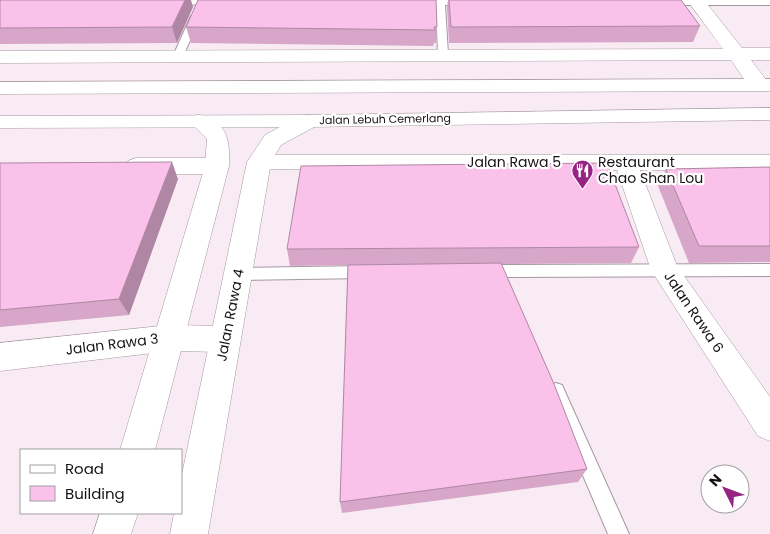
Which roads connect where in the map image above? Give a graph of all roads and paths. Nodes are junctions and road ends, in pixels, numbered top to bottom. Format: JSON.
{"nodes":[{"id":1,"x":202,"y":1,"type":"edge"},
{"id":2,"x":440,"y":1,"type":"edge"},
{"id":3,"x":696,"y":1,"type":"edge"},
{"id":4,"x":164,"y":2,"type":"edge"},
{"id":5,"x":232,"y":2,"type":"edge"},
{"id":6,"x":410,"y":2,"type":"edge"},
{"id":7,"x":480,"y":2,"type":"edge"},
{"id":8,"x":657,"y":2,"type":"edge"},
{"id":9,"x":770,"y":2,"type":"edge"},
{"id":10,"x":734,"y":53,"type":"junction"},
{"id":11,"x":443,"y":54,"type":"junction"},
{"id":12,"x":770,"y":54,"type":"edge"},
{"id":13,"x":178,"y":56,"type":"junction"},
{"id":14,"x":0,"y":58,"type":"edge"},
{"id":15,"x":766,"y":81,"type":"edge"},
{"id":16,"x":0,"y":88,"type":"edge"},
{"id":17,"x":770,"y":114,"type":"edge"},
{"id":18,"x":200,"y":121,"type":"junction"},
{"id":19,"x":308,"y":121,"type":"junction"},
{"id":20,"x":0,"y":122,"type":"edge"},
{"id":21,"x":258,"y":162,"type":"junction"},
{"id":22,"x":626,"y":162,"type":"junction"},
{"id":23,"x":770,"y":163,"type":"edge"},
{"id":24,"x":118,"y":166,"type":"edge"},
{"id":25,"x":217,"y":166,"type":"junction"},
{"id":26,"x":665,"y":270,"type":"junction"},
{"id":27,"x":770,"y":270,"type":"edge"},
{"id":28,"x":474,"y":271,"type":"edge"},
{"id":29,"x":504,"y":271,"type":"junction"},
{"id":30,"x":385,"y":272,"type":"edge"},
{"id":31,"x":237,"y":274,"type":"junction"},
{"id":32,"x":512,"y":290,"type":"edge"},
{"id":33,"x":170,"y":338,"type":"junction"},
{"id":34,"x":225,"y":339,"type":"junction"},
{"id":35,"x":0,"y":357,"type":"edge"},
{"id":36,"x":548,"y":371,"type":"edge"},
{"id":37,"x":766,"y":413,"type":"edge"},
{"id":38,"x":137,"y":449,"type":"edge"},
{"id":39,"x":119,"y":514,"type":"edge"},
{"id":40,"x":112,"y":534,"type":"edge"},
{"id":41,"x":189,"y":534,"type":"edge"},
{"id":42,"x":619,"y":534,"type":"edge"}],
"edges":[{"from":1,"to":4,"type":"lane"},
{"from":1,"to":5,"type":"lane"},
{"from":1,"to":13,"type":"lane"},
{"from":2,"to":6,"type":"lane"},
{"from":2,"to":7,"type":"lane"},
{"from":2,"to":11,"type":"lane"},
{"from":3,"to":8,"type":"lane"},
{"from":3,"to":9,"type":"lane"},
{"from":3,"to":10,"type":"street"},
{"from":10,"to":11,"type":"street"},
{"from":10,"to":12,"type":"street"},
{"from":10,"to":15,"type":"street"},
{"from":11,"to":13,"type":"street"},
{"from":13,"to":14,"type":"street"},
{"from":15,"to":16,"type":"street"},
{"from":17,"to":19,"type":"street","name":"Jalan Lebuh Cemerlang"},
{"from":18,"to":19,"type":"street","name":"Jalan Lebuh Cemerlang"},
{"from":18,"to":20,"type":"street","name":"Jalan Lebuh Cemerlang"},
{"from":18,"to":25,"type":"street"},
{"from":19,"to":21,"type":"street","name":"Jalan Rawa 4"},
{"from":21,"to":22,"type":"street","name":"Jalan Rawa 5"},
{"from":21,"to":31,"type":"street","name":"Jalan Rawa 4"},
{"from":22,"to":23,"type":"street","name":"Jalan Rawa 5"},
{"from":22,"to":26,"type":"street","name":"Jalan Rawa 6"},
{"from":24,"to":25,"type":"street"},
{"from":25,"to":33,"type":"street"},
{"from":26,"to":27,"type":"lane"},
{"from":26,"to":29,"type":"lane"},
{"from":26,"to":37,"type":"street","name":"Jalan Rawa 6"},
{"from":28,"to":29,"type":"lane"},
{"from":29,"to":32,"type":"lane"},
{"from":30,"to":31,"type":"lane"},
{"from":31,"to":34,"type":"street","name":"Jalan Rawa 4"},
{"from":33,"to":34,"type":"street","name":"Jalan Rawa 3"},
{"from":33,"to":35,"type":"street","name":"Jalan Rawa 3"},
{"from":33,"to":38,"type":"street"},
{"from":34,"to":41,"type":"street","name":"Jalan Rawa 4"},
{"from":36,"to":42,"type":"lane"},
{"from":39,"to":40,"type":"street"}]}
